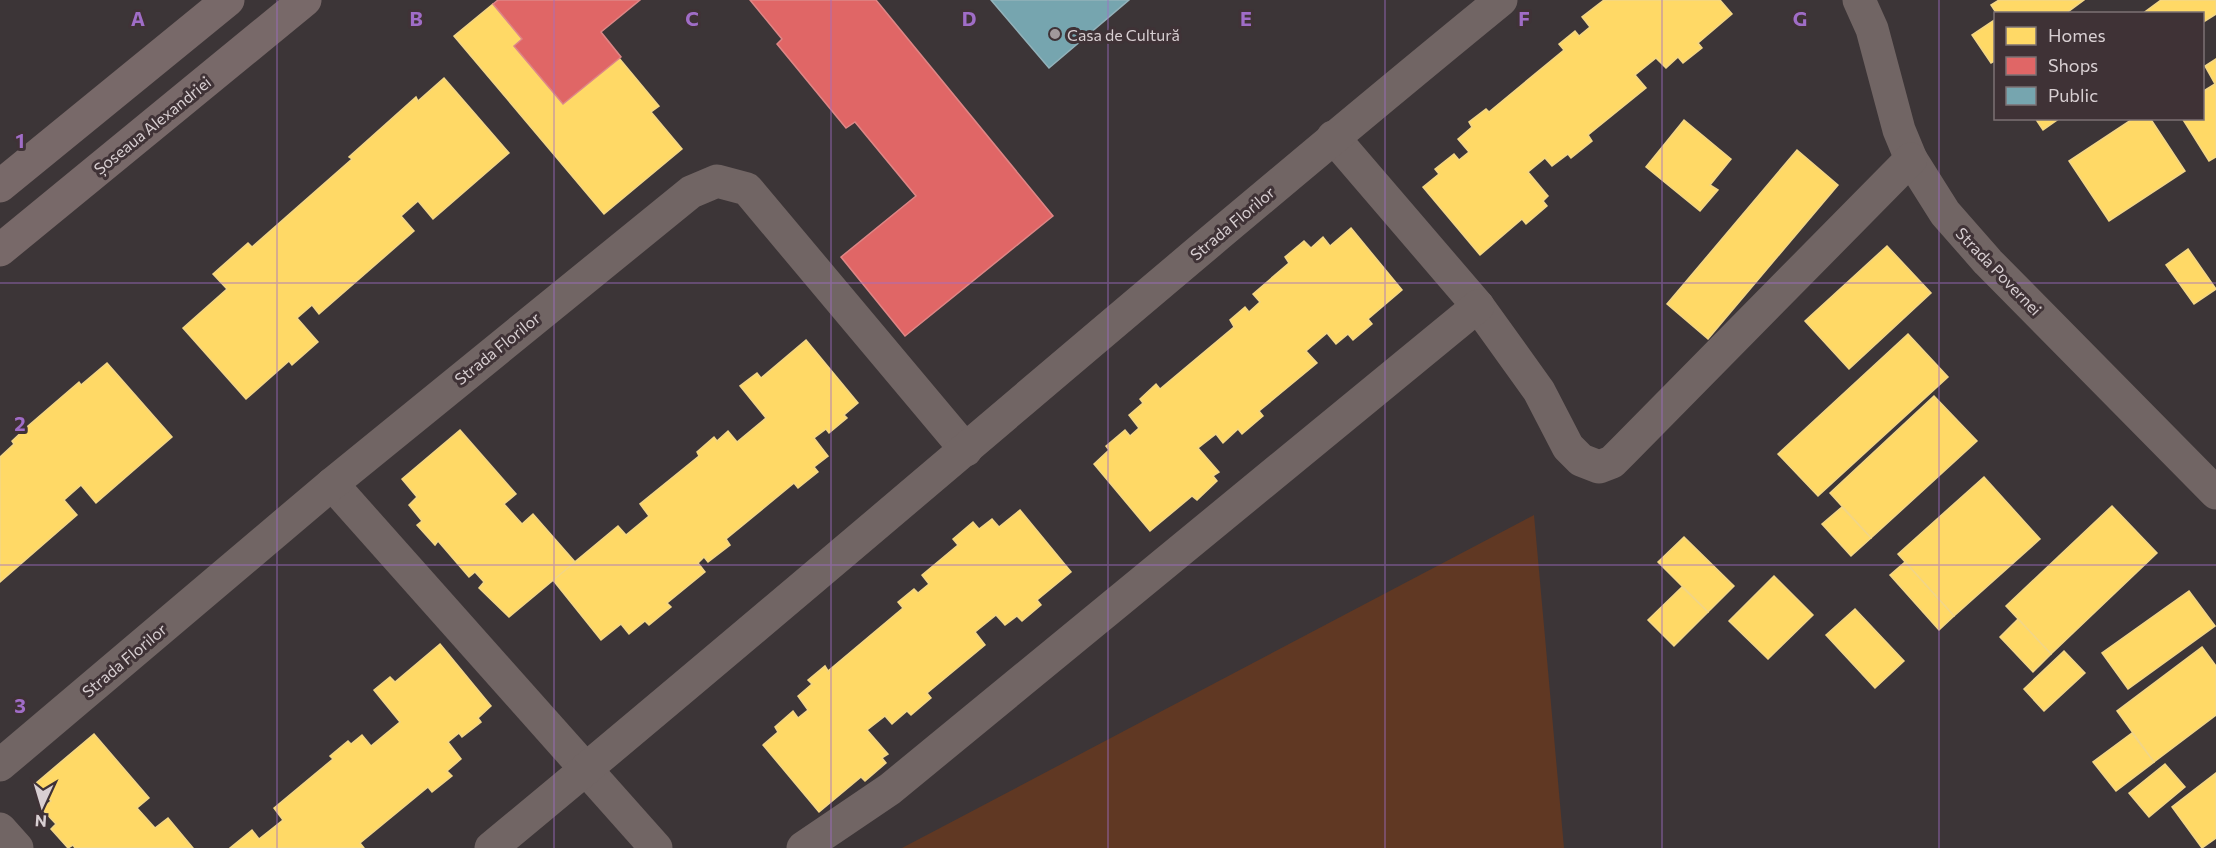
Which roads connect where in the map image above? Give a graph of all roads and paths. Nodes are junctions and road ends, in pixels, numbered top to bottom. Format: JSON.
{"nodes":[{"id":1,"x":228,"y":0,"type":"edge"},
{"id":2,"x":305,"y":0,"type":"edge"},
{"id":3,"x":1501,"y":0,"type":"edge"},
{"id":4,"x":1859,"y":0,"type":"edge"},
{"id":5,"x":1333,"y":137,"type":"junction"},
{"id":6,"x":1911,"y":159,"type":"junction"},
{"id":7,"x":0,"y":186,"type":"edge"},
{"id":8,"x":0,"y":250,"type":"edge"},
{"id":9,"x":1478,"y":306,"type":"junction"},
{"id":10,"x":966,"y":450,"type":"junction"},
{"id":11,"x":332,"y":484,"type":"junction"},
{"id":12,"x":2216,"y":494,"type":"edge"},
{"id":13,"x":0,"y":765,"type":"edge"},
{"id":14,"x":586,"y":769,"type":"junction"},
{"id":15,"x":0,"y":829,"type":"edge"},
{"id":16,"x":17,"y":848,"type":"edge"},
{"id":17,"x":491,"y":848,"type":"edge"},
{"id":18,"x":656,"y":848,"type":"edge"},
{"id":19,"x":803,"y":848,"type":"edge"}],
"edges":[{"from":1,"to":7,"type":"highway"},
{"from":2,"to":8,"type":"highway","name":"Șoseaua Alexandriei"},
{"from":3,"to":5,"type":"street","name":"Strada Florilor"},
{"from":4,"to":6,"type":"street","name":"Strada Povernei"},
{"from":5,"to":9,"type":"street"},
{"from":5,"to":10,"type":"street","name":"Strada Florilor"},
{"from":6,"to":9,"type":"street"},
{"from":6,"to":12,"type":"street","name":"Strada Povernei"},
{"from":9,"to":19,"type":"street"},
{"from":10,"to":11,"type":"street","name":"Strada Florilor"},
{"from":10,"to":14,"type":"street","name":"Strada Florilor"},
{"from":11,"to":13,"type":"street","name":"Strada Florilor"},
{"from":11,"to":14,"type":"street"},
{"from":14,"to":17,"type":"street","name":"Strada Florilor"},
{"from":14,"to":18,"type":"street"},
{"from":15,"to":16,"type":"street"}]}
